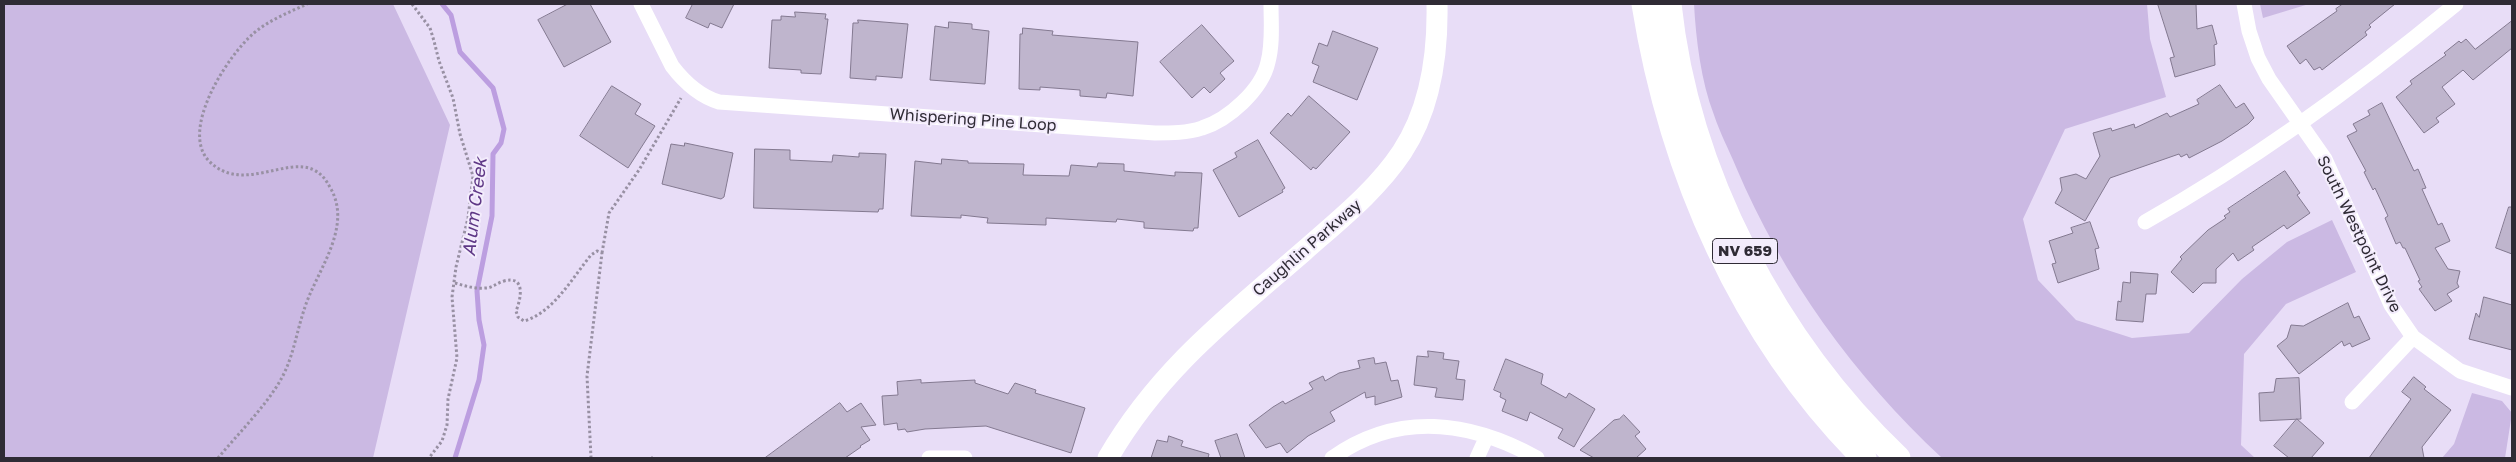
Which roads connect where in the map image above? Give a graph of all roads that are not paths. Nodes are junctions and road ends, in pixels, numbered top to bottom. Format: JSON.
{"nodes":[{"id":1,"x":641,"y":4,"type":"edge"},
{"id":2,"x":1271,"y":4,"type":"edge"},
{"id":3,"x":1438,"y":4,"type":"edge"},
{"id":4,"x":1644,"y":4,"type":"edge"},
{"id":5,"x":1669,"y":4,"type":"edge"},
{"id":6,"x":2244,"y":4,"type":"edge"},
{"id":7,"x":2456,"y":4,"type":"edge"},
{"id":8,"x":2300,"y":123,"type":"junction"},
{"id":9,"x":2145,"y":222,"type":"dead end"},
{"id":10,"x":2413,"y":337,"type":"junction"},
{"id":11,"x":2512,"y":388,"type":"edge"},
{"id":12,"x":2352,"y":402,"type":"dead end"},
{"id":13,"x":1487,"y":436,"type":"junction"},
{"id":14,"x":929,"y":458,"type":"edge"},
{"id":15,"x":965,"y":458,"type":"edge"},
{"id":16,"x":1108,"y":458,"type":"edge"},
{"id":17,"x":1332,"y":458,"type":"edge"},
{"id":18,"x":1477,"y":458,"type":"edge"},
{"id":19,"x":1537,"y":458,"type":"edge"},
{"id":20,"x":1864,"y":458,"type":"edge"},
{"id":21,"x":1898,"y":458,"type":"edge"}],
"edges":[{"from":1,"to":2,"type":"street","name":"Whispering Pine Loop"},
{"from":3,"to":16,"type":"street","name":"Caughlin Parkway"},
{"from":4,"to":20,"type":"main road","number":"NV 659"},
{"from":5,"to":21,"type":"main road","number":"NV 659"},
{"from":6,"to":8,"type":"street","name":"South Westpoint Drive"},
{"from":7,"to":8,"type":"street"},
{"from":8,"to":9,"type":"street"},
{"from":8,"to":10,"type":"street","name":"South Westpoint Drive"},
{"from":10,"to":11,"type":"street","name":"South Westpoint Drive"},
{"from":10,"to":12,"type":"street"},
{"from":13,"to":17,"type":"street"},
{"from":13,"to":18,"type":"street"},
{"from":13,"to":19,"type":"street"},
{"from":14,"to":15,"type":"street"}]}
